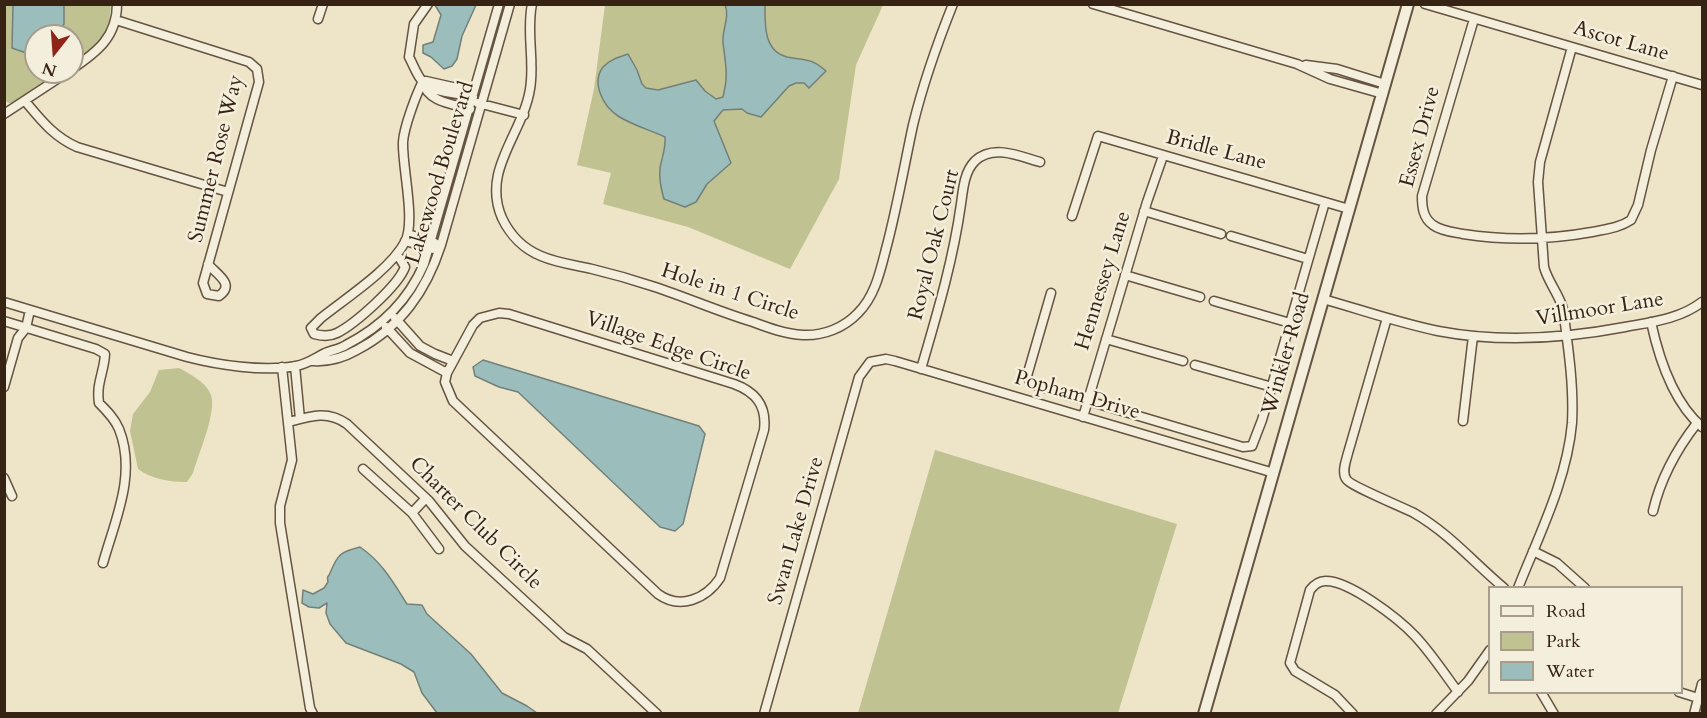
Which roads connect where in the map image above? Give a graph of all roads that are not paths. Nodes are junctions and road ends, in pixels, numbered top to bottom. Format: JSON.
{"nodes":[{"id":1,"x":117,"y":4,"type":"edge"},
{"id":2,"x":323,"y":4,"type":"edge"},
{"id":3,"x":428,"y":4,"type":"edge"},
{"id":4,"x":499,"y":4,"type":"edge"},
{"id":5,"x":510,"y":4,"type":"edge"},
{"id":6,"x":532,"y":4,"type":"edge"},
{"id":7,"x":953,"y":4,"type":"edge"},
{"id":8,"x":1093,"y":4,"type":"edge"},
{"id":9,"x":1408,"y":4,"type":"edge"},
{"id":10,"x":1425,"y":4,"type":"edge"},
{"id":11,"x":318,"y":19,"type":"dead end"},
{"id":12,"x":1474,"y":19,"type":"junction"},
{"id":13,"x":116,"y":20,"type":"junction"},
{"id":14,"x":1572,"y":47,"type":"junction"},
{"id":15,"x":84,"y":60,"type":"edge"},
{"id":16,"x":1673,"y":76,"type":"junction"},
{"id":17,"x":423,"y":81,"type":"junction"},
{"id":18,"x":50,"y":84,"type":"edge"},
{"id":19,"x":1702,"y":85,"type":"edge"},
{"id":20,"x":1384,"y":89,"type":"junction"},
{"id":21,"x":457,"y":97,"type":"junction"},
{"id":22,"x":25,"y":100,"type":"junction"},
{"id":23,"x":472,"y":102,"type":"junction"},
{"id":24,"x":482,"y":104,"type":"junction"},
{"id":25,"x":4,"y":114,"type":"edge"},
{"id":26,"x":524,"y":115,"type":"junction"},
{"id":27,"x":1162,"y":156,"type":"junction"},
{"id":28,"x":1040,"y":162,"type":"dead end"},
{"id":29,"x":228,"y":192,"type":"junction"},
{"id":30,"x":1325,"y":202,"type":"junction"},
{"id":31,"x":1349,"y":209,"type":"junction"},
{"id":32,"x":1144,"y":211,"type":"junction"},
{"id":33,"x":1072,"y":216,"type":"dead end"},
{"id":34,"x":1221,"y":234,"type":"dead end"},
{"id":35,"x":1231,"y":236,"type":"dead end"},
{"id":36,"x":406,"y":237,"type":"junction"},
{"id":37,"x":1542,"y":240,"type":"junction"},
{"id":38,"x":431,"y":245,"type":"junction"},
{"id":39,"x":440,"y":248,"type":"junction"},
{"id":40,"x":397,"y":254,"type":"junction"},
{"id":41,"x":1308,"y":259,"type":"junction"},
{"id":42,"x":208,"y":264,"type":"dead end"},
{"id":43,"x":1125,"y":275,"type":"junction"},
{"id":44,"x":1051,"y":294,"type":"dead end"},
{"id":45,"x":1200,"y":297,"type":"dead end"},
{"id":46,"x":1323,"y":299,"type":"junction"},
{"id":47,"x":1214,"y":301,"type":"dead end"},
{"id":48,"x":4,"y":302,"type":"edge"},
{"id":49,"x":1702,"y":302,"type":"edge"},
{"id":50,"x":30,"y":310,"type":"junction"},
{"id":51,"x":391,"y":314,"type":"junction"},
{"id":52,"x":1387,"y":318,"type":"junction"},
{"id":53,"x":4,"y":321,"type":"edge"},
{"id":54,"x":398,"y":321,"type":"junction"},
{"id":55,"x":382,"y":322,"type":"junction"},
{"id":56,"x":1651,"y":322,"type":"junction"},
{"id":57,"x":1290,"y":323,"type":"junction"},
{"id":58,"x":26,"y":328,"type":"junction"},
{"id":59,"x":388,"y":330,"type":"junction"},
{"id":60,"x":1473,"y":336,"type":"junction"},
{"id":61,"x":1567,"y":337,"type":"junction"},
{"id":62,"x":1106,"y":339,"type":"junction"},
{"id":63,"x":428,"y":351,"type":"junction"},
{"id":64,"x":314,"y":361,"type":"junction"},
{"id":65,"x":422,"y":361,"type":"junction"},
{"id":66,"x":453,"y":361,"type":"junction"},
{"id":67,"x":1183,"y":361,"type":"dead end"},
{"id":68,"x":870,"y":362,"type":"joint"},
{"id":69,"x":1195,"y":365,"type":"dead end"},
{"id":70,"x":295,"y":366,"type":"junction"},
{"id":71,"x":282,"y":367,"type":"junction"},
{"id":72,"x":921,"y":369,"type":"junction"},
{"id":73,"x":447,"y":373,"type":"junction"},
{"id":74,"x":4,"y":387,"type":"edge"},
{"id":75,"x":1272,"y":387,"type":"junction"},
{"id":76,"x":1088,"y":401,"type":"junction"},
{"id":77,"x":1083,"y":417,"type":"junction"},
{"id":78,"x":300,"y":419,"type":"junction"},
{"id":79,"x":1463,"y":421,"type":"dead end"},
{"id":80,"x":289,"y":422,"type":"junction"},
{"id":81,"x":1700,"y":425,"type":"edge"},
{"id":82,"x":363,"y":469,"type":"dead end"},
{"id":83,"x":1274,"y":473,"type":"junction"},
{"id":84,"x":4,"y":478,"type":"edge"},
{"id":85,"x":12,"y":496,"type":"dead end"},
{"id":86,"x":426,"y":498,"type":"junction"},
{"id":87,"x":1653,"y":512,"type":"dead end"},
{"id":88,"x":412,"y":513,"type":"junction"},
{"id":89,"x":439,"y":549,"type":"dead end"},
{"id":90,"x":1533,"y":551,"type":"junction"},
{"id":91,"x":103,"y":563,"type":"dead end"},
{"id":92,"x":1502,"y":586,"type":"edge"},
{"id":93,"x":1519,"y":586,"type":"edge"},
{"id":94,"x":1583,"y":586,"type":"edge"},
{"id":95,"x":1488,"y":653,"type":"edge"},
{"id":96,"x":1702,"y":684,"type":"edge"},
{"id":97,"x":1458,"y":692,"type":"junction"},
{"id":98,"x":1542,"y":694,"type":"edge"},
{"id":99,"x":1683,"y":694,"type":"edge"},
{"id":100,"x":1698,"y":698,"type":"junction"},
{"id":101,"x":1436,"y":713,"type":"edge"},
{"id":102,"x":313,"y":714,"type":"edge"},
{"id":103,"x":657,"y":714,"type":"edge"},
{"id":104,"x":764,"y":714,"type":"edge"},
{"id":105,"x":1204,"y":714,"type":"edge"},
{"id":106,"x":1353,"y":714,"type":"edge"},
{"id":107,"x":1554,"y":714,"type":"edge"},
{"id":108,"x":1694,"y":714,"type":"edge"}],
"edges":[{"from":1,"to":13,"type":"street"},
{"from":2,"to":11,"type":"street"},
{"from":3,"to":17,"type":"street"},
{"from":4,"to":23,"type":"street","name":"Lakewood Boulevard"},
{"from":5,"to":24,"type":"street","name":"Lakewood Boulevard"},
{"from":6,"to":26,"type":"street","name":"Hole in 1 Circle"},
{"from":7,"to":26,"type":"street","name":"Hole in 1 Circle"},
{"from":8,"to":20,"type":"street"},
{"from":9,"to":20,"type":"street","name":"Winkler Road"},
{"from":10,"to":12,"type":"street","name":"Ascot Lane"},
{"from":12,"to":14,"type":"street","name":"Ascot Lane"},
{"from":12,"to":37,"type":"street","name":"Essex Drive"},
{"from":13,"to":15,"type":"street"},
{"from":13,"to":29,"type":"street","name":"Summer Rose Way"},
{"from":14,"to":16,"type":"street","name":"Ascot Lane"},
{"from":14,"to":37,"type":"street"},
{"from":16,"to":19,"type":"street","name":"Ascot Lane"},
{"from":16,"to":37,"type":"street","name":"Essex Drive"},
{"from":17,"to":21,"type":"street"},
{"from":17,"to":21,"type":"street"},
{"from":17,"to":36,"type":"street"},
{"from":18,"to":22,"type":"street"},
{"from":20,"to":31,"type":"street","name":"Winkler Road"},
{"from":21,"to":23,"type":"street"},
{"from":22,"to":25,"type":"street"},
{"from":22,"to":29,"type":"street"},
{"from":23,"to":24,"type":"street"},
{"from":23,"to":38,"type":"street","name":"Lakewood Boulevard"},
{"from":24,"to":26,"type":"street"},
{"from":24,"to":39,"type":"street","name":"Lakewood Boulevard"},
{"from":27,"to":30,"type":"street","name":"Bridle Lane"},
{"from":27,"to":32,"type":"street","name":"Hennessey Lane"},
{"from":27,"to":33,"type":"street","name":"Bridle Lane"},
{"from":28,"to":72,"type":"street","name":"Royal Oak Court"},
{"from":29,"to":42,"type":"street","name":"Summer Rose Way"},
{"from":30,"to":31,"type":"street","name":"Bridle Lane"},
{"from":30,"to":41,"type":"street"},
{"from":31,"to":46,"type":"street","name":"Winkler Road"},
{"from":32,"to":34,"type":"street"},
{"from":32,"to":43,"type":"street","name":"Hennessey Lane"},
{"from":35,"to":41,"type":"street"},
{"from":36,"to":38,"type":"street"},
{"from":36,"to":40,"type":"street"},
{"from":37,"to":61,"type":"street"},
{"from":38,"to":39,"type":"street"},
{"from":38,"to":51,"type":"street","name":"Lakewood Boulevard"},
{"from":39,"to":54,"type":"street","name":"Lakewood Boulevard"},
{"from":40,"to":40,"type":"street"},
{"from":41,"to":57,"type":"street"},
{"from":43,"to":45,"type":"street"},
{"from":43,"to":62,"type":"street","name":"Hennessey Lane"},
{"from":44,"to":76,"type":"street"},
{"from":46,"to":52,"type":"street","name":"Villmoor Lane"},
{"from":46,"to":83,"type":"street","name":"Winkler Road"},
{"from":47,"to":57,"type":"street"},
{"from":48,"to":50,"type":"street","name":"Lakewood Boulevard"},
{"from":49,"to":56,"type":"street","name":"Villmoor Lane"},
{"from":50,"to":58,"type":"street"},
{"from":50,"to":71,"type":"street","name":"Lakewood Boulevard"},
{"from":51,"to":54,"type":"street"},
{"from":51,"to":55,"type":"street","name":"Lakewood Boulevard"},
{"from":52,"to":60,"type":"street","name":"Villmoor Lane"},
{"from":52,"to":92,"type":"street"},
{"from":53,"to":58,"type":"street"},
{"from":54,"to":59,"type":"street","name":"Lakewood Boulevard"},
{"from":54,"to":63,"type":"street"},
{"from":55,"to":59,"type":"street"},
{"from":55,"to":64,"type":"street","name":"Lakewood Boulevard"},
{"from":56,"to":61,"type":"street","name":"Villmoor Lane"},
{"from":56,"to":81,"type":"street"},
{"from":57,"to":75,"type":"street"},
{"from":58,"to":74,"type":"street"},
{"from":58,"to":91,"type":"street"},
{"from":59,"to":64,"type":"street","name":"Lakewood Boulevard"},
{"from":59,"to":65,"type":"street"},
{"from":60,"to":61,"type":"street","name":"Villmoor Lane"},
{"from":60,"to":79,"type":"street"},
{"from":61,"to":90,"type":"street"},
{"from":62,"to":67,"type":"street"},
{"from":62,"to":76,"type":"street","name":"Hennessey Lane"},
{"from":63,"to":65,"type":"street"},
{"from":63,"to":66,"type":"street"},
{"from":64,"to":70,"type":"street","name":"Lakewood Boulevard"},
{"from":65,"to":73,"type":"street"},
{"from":66,"to":73,"type":"street","name":"Village Edge Circle"},
{"from":66,"to":73,"type":"street","name":"Village Edge Circle"},
{"from":68,"to":72,"type":"street","name":"Popham Drive"},
{"from":68,"to":104,"type":"street","name":"Swan Lake Drive"},
{"from":69,"to":75,"type":"street"},
{"from":70,"to":71,"type":"street","name":"Lakewood Boulevard"},
{"from":70,"to":78,"type":"street"},
{"from":71,"to":80,"type":"street"},
{"from":72,"to":77,"type":"street","name":"Popham Drive"},
{"from":75,"to":76,"type":"street"},
{"from":76,"to":77,"type":"street","name":"Hennessey Lane"},
{"from":77,"to":83,"type":"street","name":"Popham Drive"},
{"from":78,"to":80,"type":"street","name":"Charter Club Circle"},
{"from":78,"to":86,"type":"street","name":"Charter Club Circle"},
{"from":80,"to":102,"type":"street"},
{"from":81,"to":87,"type":"street"},
{"from":82,"to":88,"type":"street"},
{"from":83,"to":105,"type":"street","name":"Winkler Road"},
{"from":84,"to":85,"type":"street"},
{"from":86,"to":88,"type":"street"},
{"from":86,"to":103,"type":"street","name":"Charter Club Circle"},
{"from":88,"to":89,"type":"street"},
{"from":90,"to":93,"type":"street"},
{"from":90,"to":94,"type":"street"},
{"from":95,"to":97,"type":"street"},
{"from":96,"to":100,"type":"street"},
{"from":97,"to":101,"type":"street"},
{"from":97,"to":106,"type":"street"},
{"from":98,"to":107,"type":"street"},
{"from":99,"to":100,"type":"street"},
{"from":100,"to":108,"type":"street"}]}
